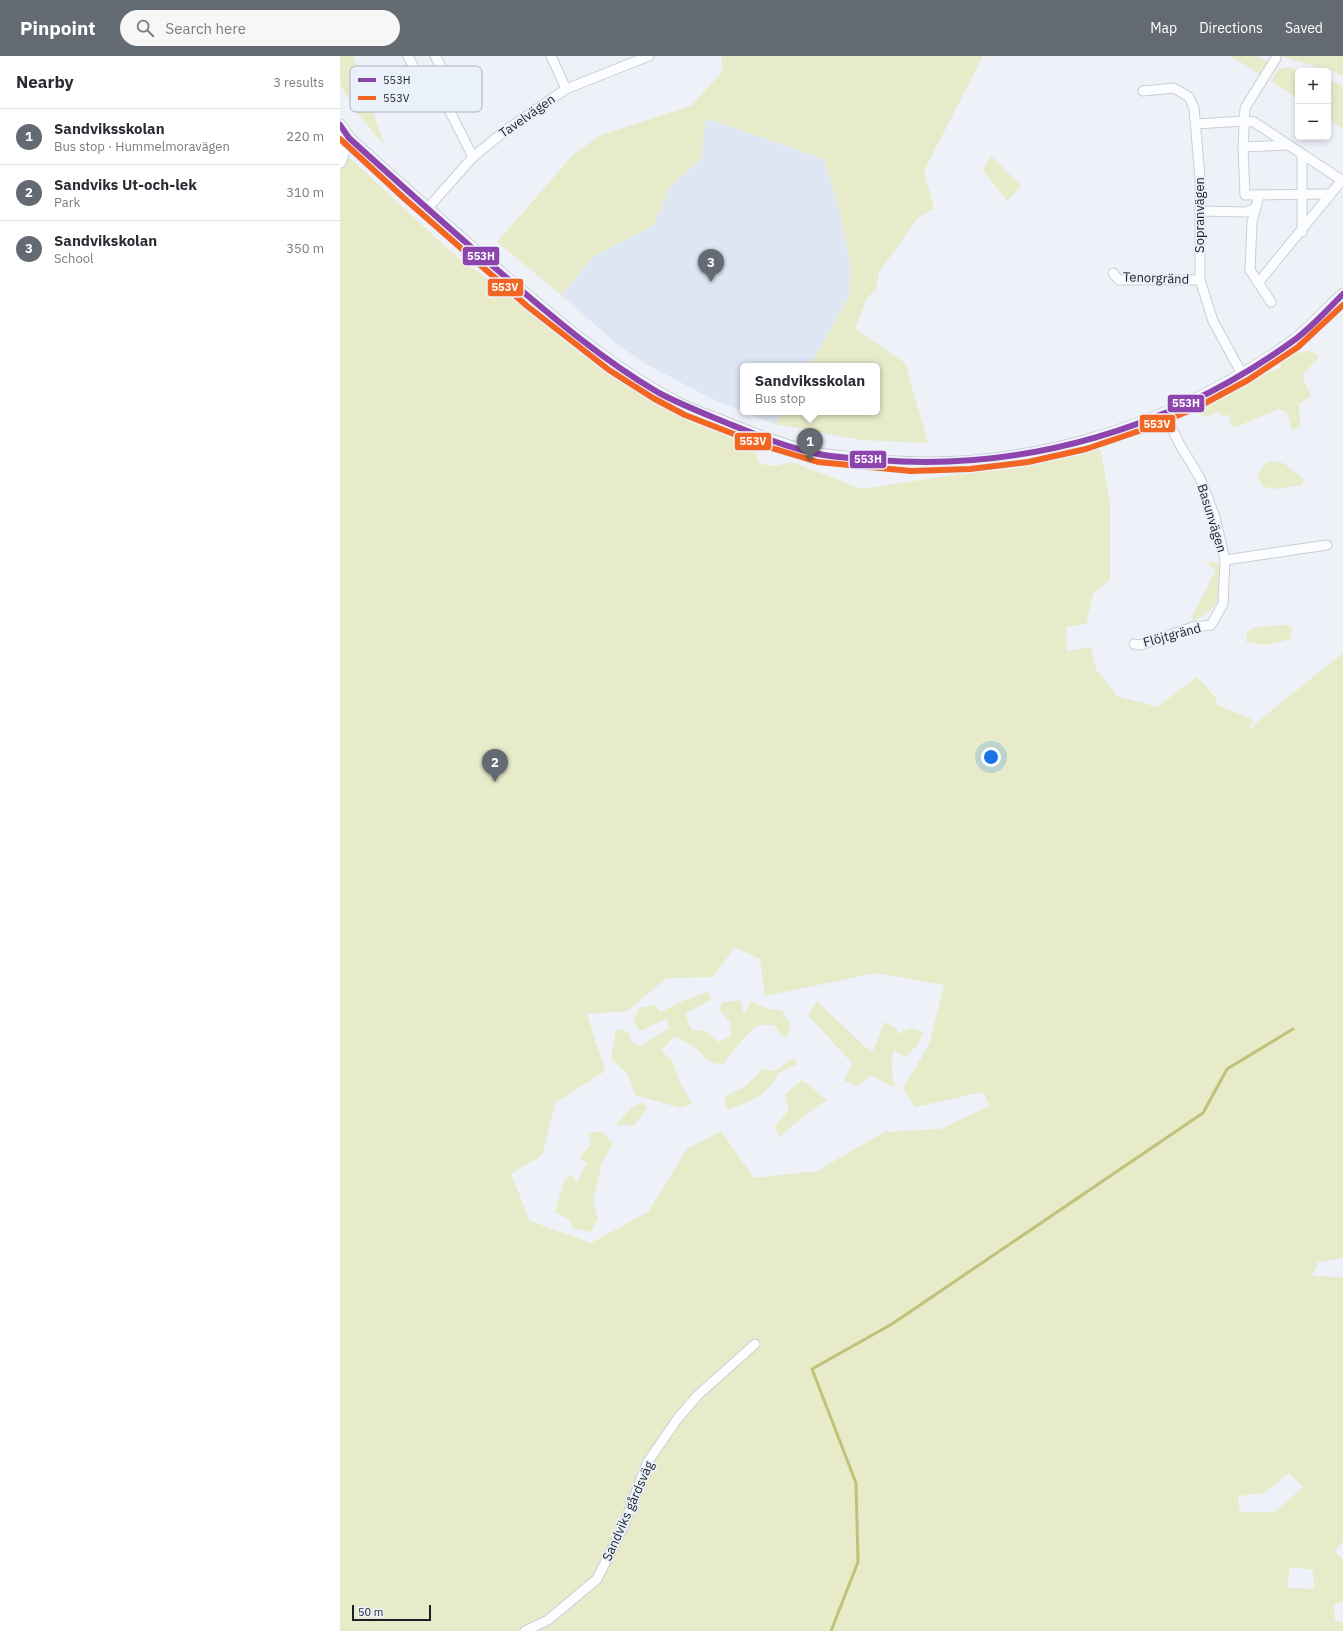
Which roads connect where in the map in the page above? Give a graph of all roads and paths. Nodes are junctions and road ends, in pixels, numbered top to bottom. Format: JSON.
{"nodes":[{"id":1,"x":408,"y":56,"type":"edge"},
{"id":2,"x":435,"y":56,"type":"edge"},
{"id":3,"x":551,"y":56,"type":"edge"},
{"id":4,"x":648,"y":57,"type":"edge"},
{"id":5,"x":1276,"y":58,"type":"dead end"},
{"id":6,"x":413,"y":66,"type":"edge"},
{"id":7,"x":441,"y":66,"type":"edge"},
{"id":8,"x":566,"y":89,"type":"junction"},
{"id":9,"x":1143,"y":91,"type":"dead end"},
{"id":10,"x":450,"y":112,"type":"edge"},
{"id":11,"x":1243,"y":121,"type":"junction"},
{"id":12,"x":1196,"y":124,"type":"junction"},
{"id":13,"x":340,"y":125,"type":"edge"},
{"id":14,"x":349,"y":138,"type":"junction"},
{"id":15,"x":1288,"y":145,"type":"junction"},
{"id":16,"x":1243,"y":147,"type":"junction"},
{"id":17,"x":1302,"y":154,"type":"junction"},
{"id":18,"x":473,"y":157,"type":"junction"},
{"id":19,"x":340,"y":162,"type":"edge"},
{"id":20,"x":1343,"y":180,"type":"edge"},
{"id":21,"x":1330,"y":194,"type":"junction"},
{"id":22,"x":1259,"y":195,"type":"junction"},
{"id":23,"x":1300,"y":195,"type":"junction"},
{"id":24,"x":1256,"y":208,"type":"junction"},
{"id":25,"x":427,"y":209,"type":"junction"},
{"id":26,"x":1200,"y":211,"type":"junction"},
{"id":27,"x":1302,"y":232,"type":"junction"},
{"id":28,"x":1113,"y":273,"type":"dead end"},
{"id":29,"x":1200,"y":280,"type":"junction"},
{"id":30,"x":1258,"y":283,"type":"junction"},
{"id":31,"x":1343,"y":294,"type":"edge"},
{"id":32,"x":1271,"y":302,"type":"dead end"},
{"id":33,"x":1242,"y":374,"type":"junction"},
{"id":34,"x":1164,"y":413,"type":"junction"},
{"id":35,"x":1327,"y":545,"type":"dead end"},
{"id":36,"x":1225,"y":560,"type":"junction"},
{"id":37,"x":1211,"y":626,"type":"joint"},
{"id":38,"x":1134,"y":644,"type":"dead end"},
{"id":39,"x":755,"y":1344,"type":"dead end"},
{"id":40,"x":525,"y":1631,"type":"edge"}],
"edges":[{"from":1,"to":6,"type":"street"},
{"from":2,"to":7,"type":"street"},
{"from":3,"to":8,"type":"street"},
{"from":4,"to":8,"type":"street","name":"Tavelvägen"},
{"from":5,"to":11,"type":"street"},
{"from":8,"to":18,"type":"street","name":"Tavelvägen"},
{"from":9,"to":12,"type":"street","name":"Sopranvägen"},
{"from":10,"to":18,"type":"street"},
{"from":11,"to":12,"type":"street"},
{"from":11,"to":15,"type":"street"},
{"from":11,"to":16,"type":"street"},
{"from":12,"to":26,"type":"street","name":"Sopranvägen"},
{"from":13,"to":14,"type":"street"},
{"from":14,"to":19,"type":"street"},
{"from":14,"to":25,"type":"street"},
{"from":15,"to":16,"type":"street"},
{"from":15,"to":17,"type":"street"},
{"from":16,"to":22,"type":"street"},
{"from":17,"to":20,"type":"street"},
{"from":17,"to":23,"type":"street"},
{"from":18,"to":25,"type":"street","name":"Tavelvägen"},
{"from":20,"to":21,"type":"street"},
{"from":21,"to":23,"type":"street"},
{"from":21,"to":27,"type":"street"},
{"from":22,"to":23,"type":"street"},
{"from":22,"to":24,"type":"street"},
{"from":23,"to":27,"type":"street"},
{"from":24,"to":26,"type":"street"},
{"from":24,"to":30,"type":"street"},
{"from":25,"to":34,"type":"street"},
{"from":26,"to":29,"type":"street","name":"Sopranvägen"},
{"from":27,"to":30,"type":"street"},
{"from":28,"to":29,"type":"street","name":"Tenorgränd"},
{"from":29,"to":33,"type":"street","name":"Sopranvägen"},
{"from":30,"to":32,"type":"street"},
{"from":31,"to":33,"type":"street"},
{"from":33,"to":34,"type":"street"},
{"from":34,"to":36,"type":"street","name":"Basunvägen"},
{"from":35,"to":36,"type":"street","name":"Basunvägen"},
{"from":36,"to":37,"type":"street","name":"Basunvägen"},
{"from":37,"to":38,"type":"street","name":"Flöjtgränd"},
{"from":39,"to":40,"type":"street","name":"Sandviks gårdsväg"}]}
